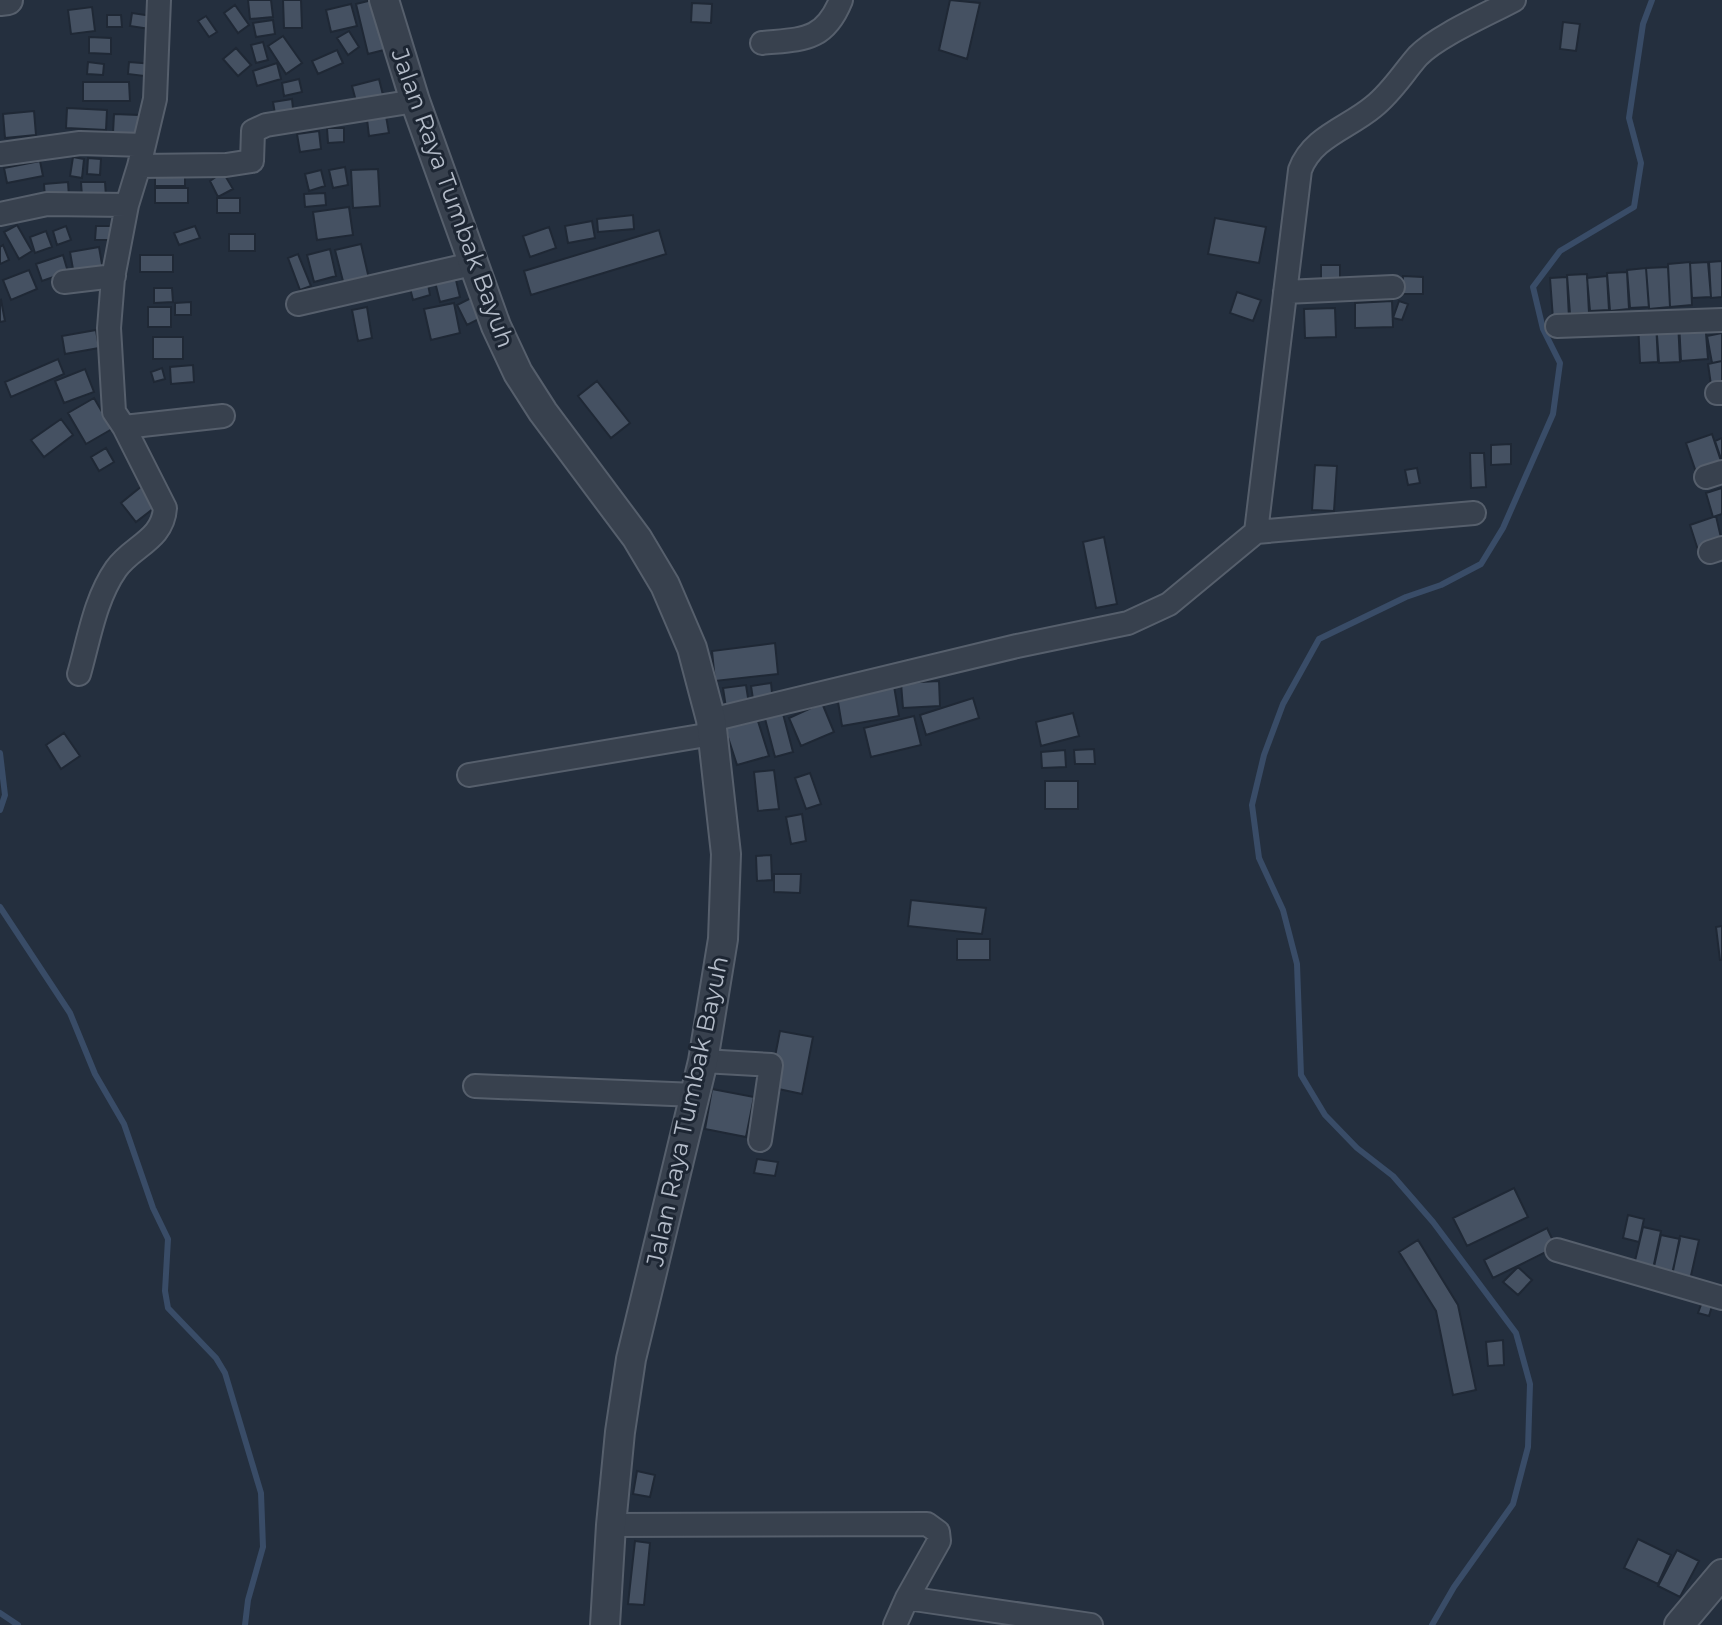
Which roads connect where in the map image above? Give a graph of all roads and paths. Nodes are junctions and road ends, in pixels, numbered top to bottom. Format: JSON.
{"nodes":[{"id":1,"x":8,"y":0,"type":"edge"},
{"id":2,"x":159,"y":0,"type":"edge"},
{"id":3,"x":384,"y":0,"type":"edge"},
{"id":4,"x":841,"y":0,"type":"edge"},
{"id":5,"x":1514,"y":0,"type":"edge"},
{"id":6,"x":0,"y":1,"type":"edge"},
{"id":7,"x":762,"y":43,"type":"dead end"},
{"id":8,"x":415,"y":101,"type":"junction"},
{"id":9,"x":0,"y":154,"type":"edge"},
{"id":10,"x":142,"y":156,"type":"junction"},
{"id":11,"x":127,"y":205,"type":"junction"},
{"id":12,"x":0,"y":214,"type":"edge"},
{"id":13,"x":472,"y":264,"type":"junction"},
{"id":14,"x":114,"y":276,"type":"junction"},
{"id":15,"x":64,"y":282,"type":"dead end"},
{"id":16,"x":1393,"y":287,"type":"dead end"},
{"id":17,"x":1285,"y":292,"type":"junction"},
{"id":18,"x":298,"y":304,"type":"dead end"},
{"id":19,"x":1722,"y":320,"type":"edge"},
{"id":20,"x":1557,"y":326,"type":"dead end"},
{"id":21,"x":223,"y":416,"type":"dead end"},
{"id":22,"x":124,"y":427,"type":"junction"},
{"id":23,"x":1474,"y":513,"type":"dead end"},
{"id":24,"x":1256,"y":532,"type":"junction"},
{"id":25,"x":79,"y":674,"type":"dead end"},
{"id":26,"x":712,"y":727,"type":"junction"},
{"id":27,"x":469,"y":775,"type":"dead end"},
{"id":28,"x":703,"y":1061,"type":"junction"},
{"id":29,"x":475,"y":1086,"type":"dead end"},
{"id":30,"x":696,"y":1095,"type":"junction"},
{"id":31,"x":760,"y":1140,"type":"dead end"},
{"id":32,"x":1557,"y":1250,"type":"dead end"},
{"id":33,"x":1722,"y":1298,"type":"edge"},
{"id":34,"x":611,"y":1525,"type":"junction"},
{"id":35,"x":1722,"y":1574,"type":"edge"},
{"id":36,"x":907,"y":1598,"type":"junction"},
{"id":37,"x":605,"y":1625,"type":"edge"},
{"id":38,"x":895,"y":1625,"type":"edge"},
{"id":39,"x":1091,"y":1625,"type":"edge"},
{"id":40,"x":1679,"y":1625,"type":"edge"}],
"edges":[{"from":1,"to":6,"type":"street"},
{"from":2,"to":10,"type":"street"},
{"from":3,"to":8,"type":"street","name":"Jalan Raya Tumbak Bayuh"},
{"from":4,"to":7,"type":"street"},
{"from":5,"to":17,"type":"street"},
{"from":8,"to":10,"type":"street"},
{"from":8,"to":13,"type":"street","name":"Jalan Raya Tumbak Bayuh"},
{"from":9,"to":10,"type":"street"},
{"from":10,"to":11,"type":"street"},
{"from":11,"to":12,"type":"street"},
{"from":11,"to":14,"type":"street"},
{"from":13,"to":18,"type":"street"},
{"from":13,"to":26,"type":"street","name":"Jalan Raya Tumbak Bayuh"},
{"from":14,"to":15,"type":"street"},
{"from":14,"to":22,"type":"street"},
{"from":16,"to":17,"type":"street"},
{"from":17,"to":24,"type":"street"},
{"from":19,"to":20,"type":"street"},
{"from":21,"to":22,"type":"street"},
{"from":22,"to":25,"type":"street"},
{"from":23,"to":24,"type":"street"},
{"from":24,"to":26,"type":"street"},
{"from":26,"to":27,"type":"street"},
{"from":26,"to":28,"type":"street","name":"Jalan Raya Tumbak Bayuh"},
{"from":28,"to":30,"type":"street","name":"Jalan Raya Tumbak Bayuh"},
{"from":28,"to":31,"type":"street"},
{"from":29,"to":30,"type":"street"},
{"from":30,"to":34,"type":"street","name":"Jalan Raya Tumbak Bayuh"},
{"from":32,"to":33,"type":"street"},
{"from":34,"to":36,"type":"street"},
{"from":34,"to":37,"type":"street","name":"Jalan Raya Tumbak Bayuh"},
{"from":35,"to":40,"type":"street"},
{"from":36,"to":38,"type":"street"},
{"from":36,"to":39,"type":"street"}]}
